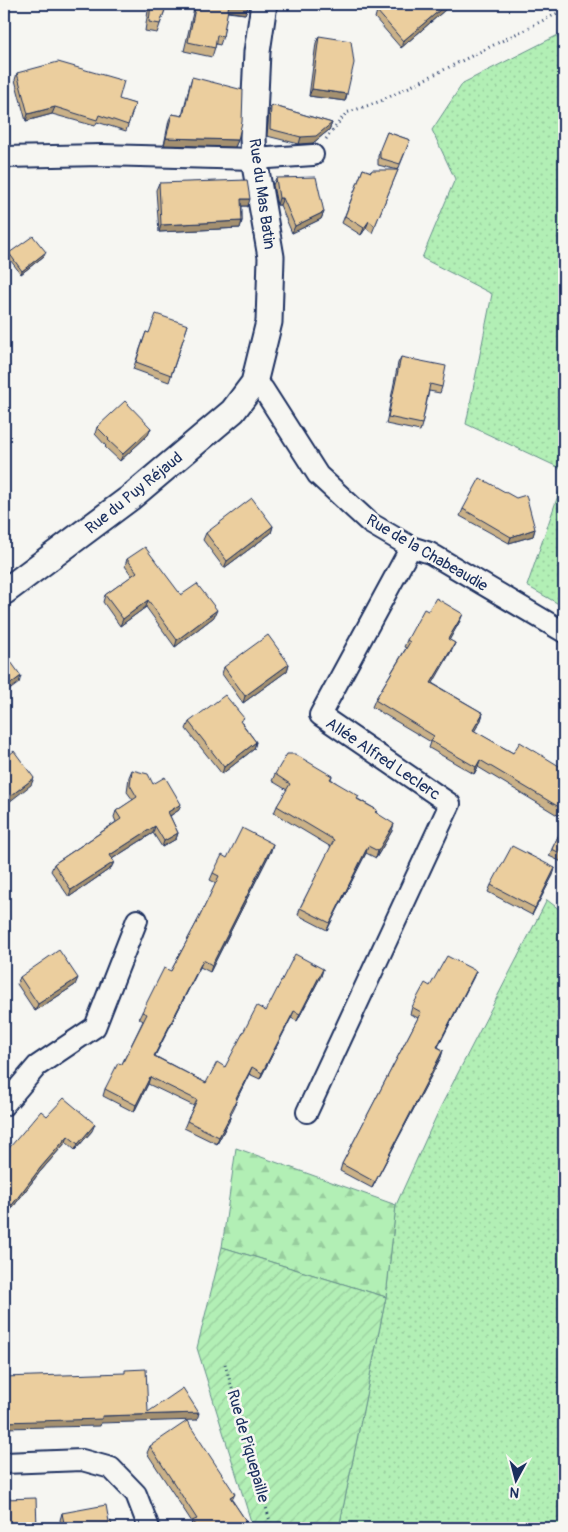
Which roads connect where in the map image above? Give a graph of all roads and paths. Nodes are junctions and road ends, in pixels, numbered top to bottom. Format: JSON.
{"nodes":[{"id":1,"x":264,"y":4,"type":"edge"},
{"id":2,"x":564,"y":10,"type":"edge"},
{"id":3,"x":314,"y":155,"type":"joint"},
{"id":4,"x":4,"y":157,"type":"edge"},
{"id":5,"x":254,"y":160,"type":"junction"},
{"id":6,"x":254,"y":383,"type":"junction"},
{"id":7,"x":411,"y":547,"type":"junction"},
{"id":8,"x":4,"y":592,"type":"edge"},
{"id":9,"x":564,"y":632,"type":"edge"},
{"id":10,"x":137,"y":920,"type":"dead end"},
{"id":11,"x":4,"y":1105,"type":"edge"},
{"id":12,"x":307,"y":1112,"type":"dead end"},
{"id":13,"x":225,"y":1364,"type":"dead end"},
{"id":14,"x":4,"y":1463,"type":"edge"},
{"id":15,"x":149,"y":1528,"type":"edge"},
{"id":16,"x":272,"y":1528,"type":"edge"}],
"edges":[{"from":1,"to":5,"type":"street","name":"Rue du Mas Batin"},
{"from":2,"to":3,"type":"path"},
{"from":3,"to":5,"type":"street"},
{"from":4,"to":5,"type":"street"},
{"from":5,"to":6,"type":"street","name":"Rue du Mas Batin"},
{"from":6,"to":7,"type":"street","name":"Rue de la Chabeaudie"},
{"from":6,"to":8,"type":"street","name":"Rue du Puy Réjaud"},
{"from":7,"to":9,"type":"street","name":"Rue de la Chabeaudie"},
{"from":7,"to":12,"type":"street","name":"Allée Alfred Leclerc"},
{"from":10,"to":11,"type":"street"},
{"from":13,"to":16,"type":"path","name":"Rue de Piquepaille"},
{"from":14,"to":15,"type":"street"}]}
